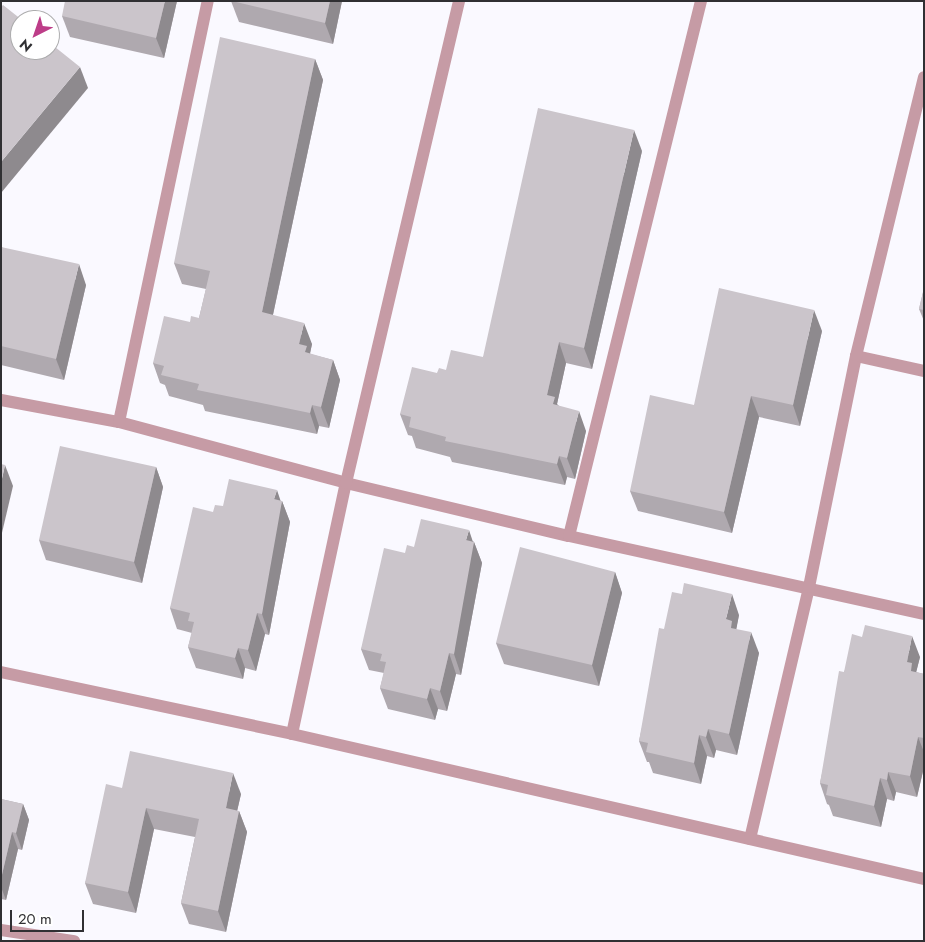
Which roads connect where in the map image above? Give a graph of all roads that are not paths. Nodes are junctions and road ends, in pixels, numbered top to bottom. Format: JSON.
{"nodes":[{"id":1,"x":208,"y":1,"type":"edge"},
{"id":2,"x":459,"y":1,"type":"edge"},
{"id":3,"x":701,"y":1,"type":"edge"},
{"id":4,"x":924,"y":77,"type":"edge"},
{"id":5,"x":856,"y":356,"type":"junction"},
{"id":6,"x":924,"y":371,"type":"edge"},
{"id":7,"x":1,"y":400,"type":"edge"},
{"id":8,"x":119,"y":422,"type":"junction"},
{"id":9,"x":346,"y":483,"type":"junction"},
{"id":10,"x":569,"y":536,"type":"junction"},
{"id":11,"x":809,"y":587,"type":"junction"},
{"id":12,"x":924,"y":614,"type":"edge"},
{"id":13,"x":1,"y":672,"type":"edge"},
{"id":14,"x":292,"y":734,"type":"junction"},
{"id":15,"x":750,"y":839,"type":"junction"},
{"id":16,"x":924,"y":879,"type":"edge"},
{"id":17,"x":1,"y":930,"type":"edge"},
{"id":18,"x":74,"y":941,"type":"edge"}],
"edges":[{"from":1,"to":8,"type":"street"},
{"from":2,"to":9,"type":"street"},
{"from":3,"to":10,"type":"street"},
{"from":4,"to":5,"type":"street"},
{"from":5,"to":6,"type":"street"},
{"from":5,"to":11,"type":"street"},
{"from":7,"to":8,"type":"street"},
{"from":8,"to":9,"type":"street"},
{"from":9,"to":10,"type":"street"},
{"from":9,"to":14,"type":"street"},
{"from":10,"to":11,"type":"street"},
{"from":11,"to":12,"type":"street"},
{"from":11,"to":15,"type":"street"},
{"from":13,"to":14,"type":"street"},
{"from":14,"to":15,"type":"street"},
{"from":15,"to":16,"type":"street"},
{"from":17,"to":18,"type":"street"}]}
